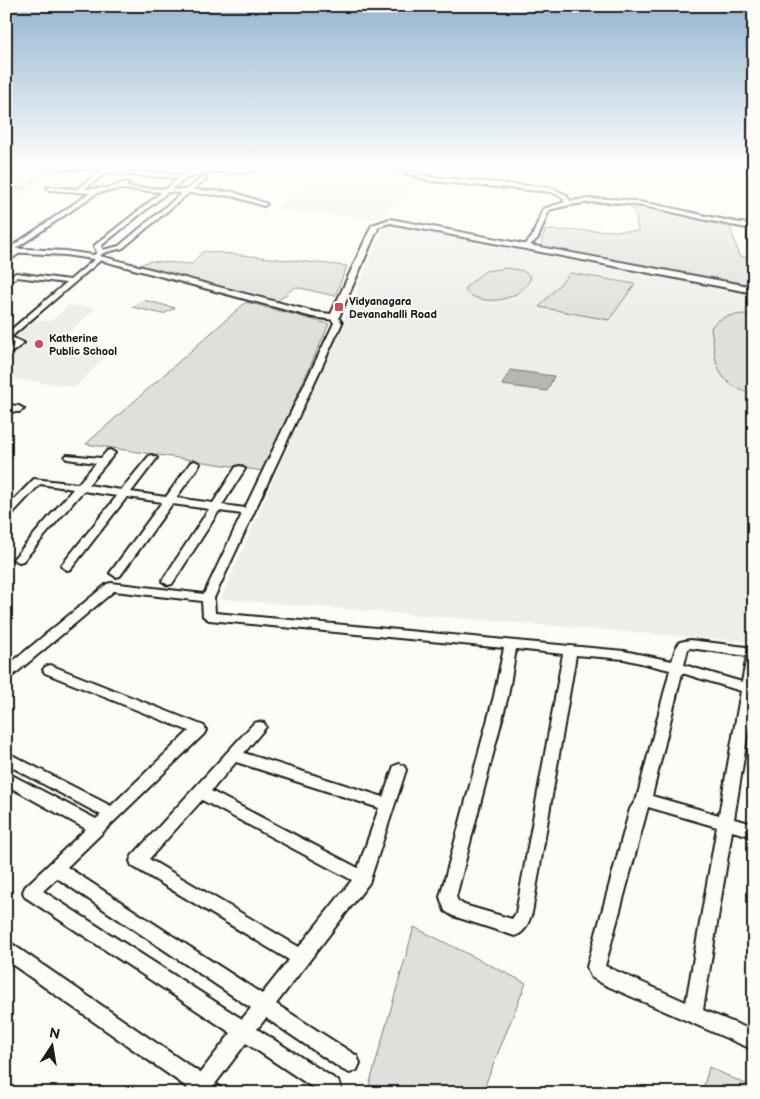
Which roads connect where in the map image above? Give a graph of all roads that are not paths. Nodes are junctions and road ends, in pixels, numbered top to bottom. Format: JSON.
{"nodes":[{"id":1,"x":57,"y":217,"type":"edge"},
{"id":2,"x":133,"y":217,"type":"edge"},
{"id":3,"x":156,"y":217,"type":"edge"},
{"id":4,"x":543,"y":217,"type":"edge"},
{"id":5,"x":696,"y":217,"type":"edge"},
{"id":6,"x":735,"y":231,"type":"dead end"},
{"id":7,"x":753,"y":232,"type":"edge"},
{"id":8,"x":526,"y":246,"type":"junction"},
{"id":9,"x":8,"y":250,"type":"edge"},
{"id":10,"x":21,"y":250,"type":"junction"},
{"id":11,"x":98,"y":256,"type":"junction"},
{"id":12,"x":753,"y":256,"type":"edge"},
{"id":13,"x":6,"y":261,"type":"edge"},
{"id":14,"x":6,"y":281,"type":"edge"},
{"id":15,"x":72,"y":282,"type":"junction"},
{"id":16,"x":754,"y":290,"type":"edge"},
{"id":17,"x":334,"y":317,"type":"junction"},
{"id":18,"x":6,"y":325,"type":"edge"},
{"id":19,"x":22,"y":326,"type":"junction"},
{"id":20,"x":6,"y":355,"type":"edge"},
{"id":21,"x":6,"y":408,"type":"edge"},
{"id":22,"x":19,"y":409,"type":"dead end"},
{"id":23,"x":70,"y":457,"type":"dead end"},
{"id":24,"x":152,"y":458,"type":"dead end"},
{"id":25,"x":195,"y":464,"type":"dead end"},
{"id":26,"x":240,"y":469,"type":"dead end"},
{"id":27,"x":80,"y":488,"type":"junction"},
{"id":28,"x":124,"y":494,"type":"junction"},
{"id":29,"x":169,"y":500,"type":"junction"},
{"id":30,"x":215,"y":507,"type":"junction"},
{"id":31,"x":249,"y":512,"type":"junction"},
{"id":32,"x":6,"y":514,"type":"edge"},
{"id":33,"x":19,"y":559,"type":"dead end"},
{"id":34,"x":67,"y":566,"type":"dead end"},
{"id":35,"x":116,"y":573,"type":"dead end"},
{"id":36,"x":168,"y":581,"type":"dead end"},
{"id":37,"x":208,"y":598,"type":"junction"},
{"id":38,"x":511,"y":644,"type":"junction"},
{"id":39,"x":570,"y":651,"type":"junction"},
{"id":40,"x":754,"y":652,"type":"edge"},
{"id":41,"x":677,"y":667,"type":"junction"},
{"id":42,"x":50,"y":670,"type":"dead end"},
{"id":43,"x":6,"y":674,"type":"edge"},
{"id":44,"x":751,"y":689,"type":"edge"},
{"id":45,"x":259,"y":728,"type":"dead end"},
{"id":46,"x":234,"y":756,"type":"junction"},
{"id":47,"x":6,"y":757,"type":"edge"},
{"id":48,"x":398,"y":770,"type":"dead end"},
{"id":49,"x":6,"y":778,"type":"edge"},
{"id":50,"x":200,"y":792,"type":"junction"},
{"id":51,"x":644,"y":800,"type":"junction"},
{"id":52,"x":387,"y":804,"type":"junction"},
{"id":53,"x":113,"y":814,"type":"junction"},
{"id":54,"x":726,"y":823,"type":"junction"},
{"id":55,"x":99,"y":828,"type":"junction"},
{"id":56,"x":754,"y":831,"type":"edge"},
{"id":57,"x":57,"y":869,"type":"junction"},
{"id":58,"x":363,"y":878,"type":"junction"},
{"id":59,"x":6,"y":950,"type":"edge"},
{"id":60,"x":301,"y":958,"type":"junction"},
{"id":61,"x":264,"y":1006,"type":"junction"},
{"id":62,"x":693,"y":1014,"type":"junction"},
{"id":63,"x":243,"y":1030,"type":"junction"},
{"id":64,"x":754,"y":1041,"type":"edge"},
{"id":65,"x":350,"y":1063,"type":"dead end"},
{"id":66,"x":331,"y":1088,"type":"dead end"},
{"id":67,"x":203,"y":1090,"type":"edge"}],
"edges":[{"from":1,"to":9,"type":"street"},
{"from":2,"to":11,"type":"street"},
{"from":3,"to":11,"type":"street"},
{"from":4,"to":8,"type":"street"},
{"from":5,"to":7,"type":"street"},
{"from":6,"to":7,"type":"street"},
{"from":7,"to":12,"type":"street"},
{"from":8,"to":16,"type":"main road"},
{"from":8,"to":17,"type":"main road"},
{"from":9,"to":10,"type":"main road"},
{"from":10,"to":11,"type":"main road"},
{"from":10,"to":13,"type":"street"},
{"from":11,"to":15,"type":"street"},
{"from":11,"to":17,"type":"main road"},
{"from":14,"to":15,"type":"street"},
{"from":15,"to":19,"type":"street"},
{"from":17,"to":31,"type":"street"},
{"from":18,"to":19,"type":"street"},
{"from":19,"to":20,"type":"street"},
{"from":21,"to":22,"type":"street"},
{"from":23,"to":27,"type":"street"},
{"from":24,"to":28,"type":"street"},
{"from":25,"to":29,"type":"street"},
{"from":26,"to":30,"type":"street"},
{"from":27,"to":28,"type":"street"},
{"from":27,"to":32,"type":"street"},
{"from":27,"to":33,"type":"street"},
{"from":28,"to":29,"type":"street"},
{"from":28,"to":34,"type":"street"},
{"from":29,"to":30,"type":"street"},
{"from":29,"to":35,"type":"street"},
{"from":30,"to":31,"type":"street"},
{"from":30,"to":36,"type":"street"},
{"from":31,"to":37,"type":"street"},
{"from":37,"to":38,"type":"street"},
{"from":37,"to":43,"type":"street"},
{"from":38,"to":39,"type":"street"},
{"from":38,"to":39,"type":"street"},
{"from":39,"to":41,"type":"street"},
{"from":40,"to":41,"type":"street"},
{"from":40,"to":44,"type":"street"},
{"from":41,"to":44,"type":"street"},
{"from":41,"to":51,"type":"street"},
{"from":42,"to":53,"type":"street"},
{"from":44,"to":54,"type":"street"},
{"from":45,"to":46,"type":"street"},
{"from":46,"to":50,"type":"street"},
{"from":46,"to":52,"type":"street"},
{"from":47,"to":53,"type":"street"},
{"from":48,"to":52,"type":"street"},
{"from":49,"to":55,"type":"street"},
{"from":50,"to":58,"type":"street"},
{"from":50,"to":60,"type":"street"},
{"from":51,"to":54,"type":"street"},
{"from":51,"to":62,"type":"street"},
{"from":52,"to":58,"type":"street"},
{"from":53,"to":55,"type":"street"},
{"from":54,"to":56,"type":"street"},
{"from":54,"to":62,"type":"street"},
{"from":55,"to":57,"type":"street"},
{"from":57,"to":61,"type":"street"},
{"from":57,"to":63,"type":"street"},
{"from":58,"to":60,"type":"street"},
{"from":59,"to":67,"type":"street"},
{"from":60,"to":61,"type":"street"},
{"from":61,"to":63,"type":"street"},
{"from":61,"to":65,"type":"street"},
{"from":62,"to":64,"type":"street"},
{"from":63,"to":66,"type":"street"},
{"from":63,"to":67,"type":"street"}]}
